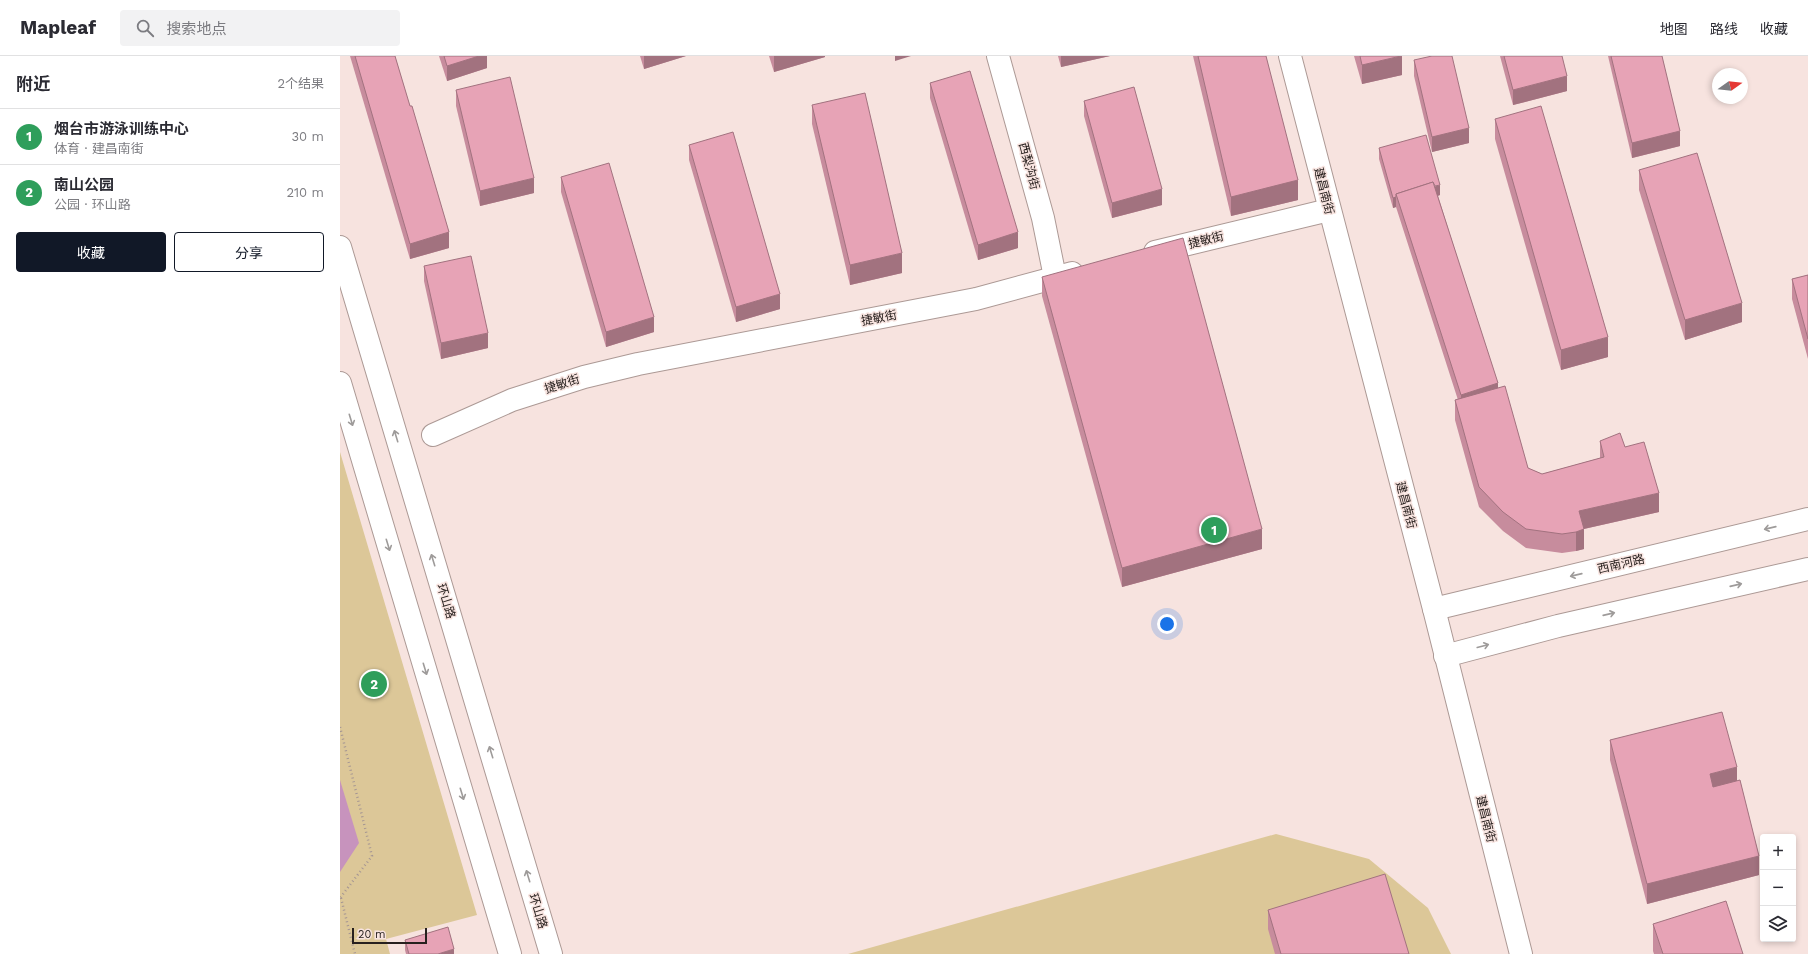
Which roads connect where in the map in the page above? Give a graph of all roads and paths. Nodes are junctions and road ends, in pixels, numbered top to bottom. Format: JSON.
{"nodes":[{"id":1,"x":998,"y":56,"type":"edge"},
{"id":2,"x":1290,"y":56,"type":"edge"},
{"id":3,"x":1329,"y":210,"type":"junction"},
{"id":4,"x":340,"y":247,"type":"edge"},
{"id":5,"x":1139,"y":256,"type":"edge"},
{"id":6,"x":1093,"y":268,"type":"edge"},
{"id":7,"x":1055,"y":277,"type":"junction"},
{"id":8,"x":340,"y":383,"type":"edge"},
{"id":9,"x":433,"y":435,"type":"dead end"},
{"id":10,"x":1808,"y":519,"type":"edge"},
{"id":11,"x":1808,"y":569,"type":"edge"},
{"id":12,"x":1434,"y":609,"type":"junction"},
{"id":13,"x":1445,"y":656,"type":"junction"},
{"id":14,"x":340,"y":727,"type":"edge"},
{"id":15,"x":340,"y":898,"type":"edge"},
{"id":16,"x":355,"y":954,"type":"edge"},
{"id":17,"x":510,"y":954,"type":"edge"},
{"id":18,"x":551,"y":954,"type":"edge"},
{"id":19,"x":1521,"y":954,"type":"edge"}],
"edges":[{"from":1,"to":7,"type":"main road","name":"西梨沟街"},
{"from":2,"to":3,"type":"main road","name":"建昌南街"},
{"from":3,"to":5,"type":"main road","name":"捷敏街"},
{"from":3,"to":12,"type":"main road","name":"建昌南街"},
{"from":18,"to":4,"type":"main road","name":"环山路","one_way":true},
{"from":6,"to":7,"type":"main road","name":"捷敏街"},
{"from":7,"to":9,"type":"main road","name":"捷敏街"},
{"from":8,"to":17,"type":"main road","one_way":true},
{"from":10,"to":12,"type":"main road","name":"西南河路","one_way":true},
{"from":13,"to":11,"type":"main road","one_way":true},
{"from":12,"to":13,"type":"main road","name":"建昌南街"},
{"from":13,"to":19,"type":"main road","name":"建昌南街"},
{"from":14,"to":15,"type":"path"},
{"from":15,"to":16,"type":"path"}]}
